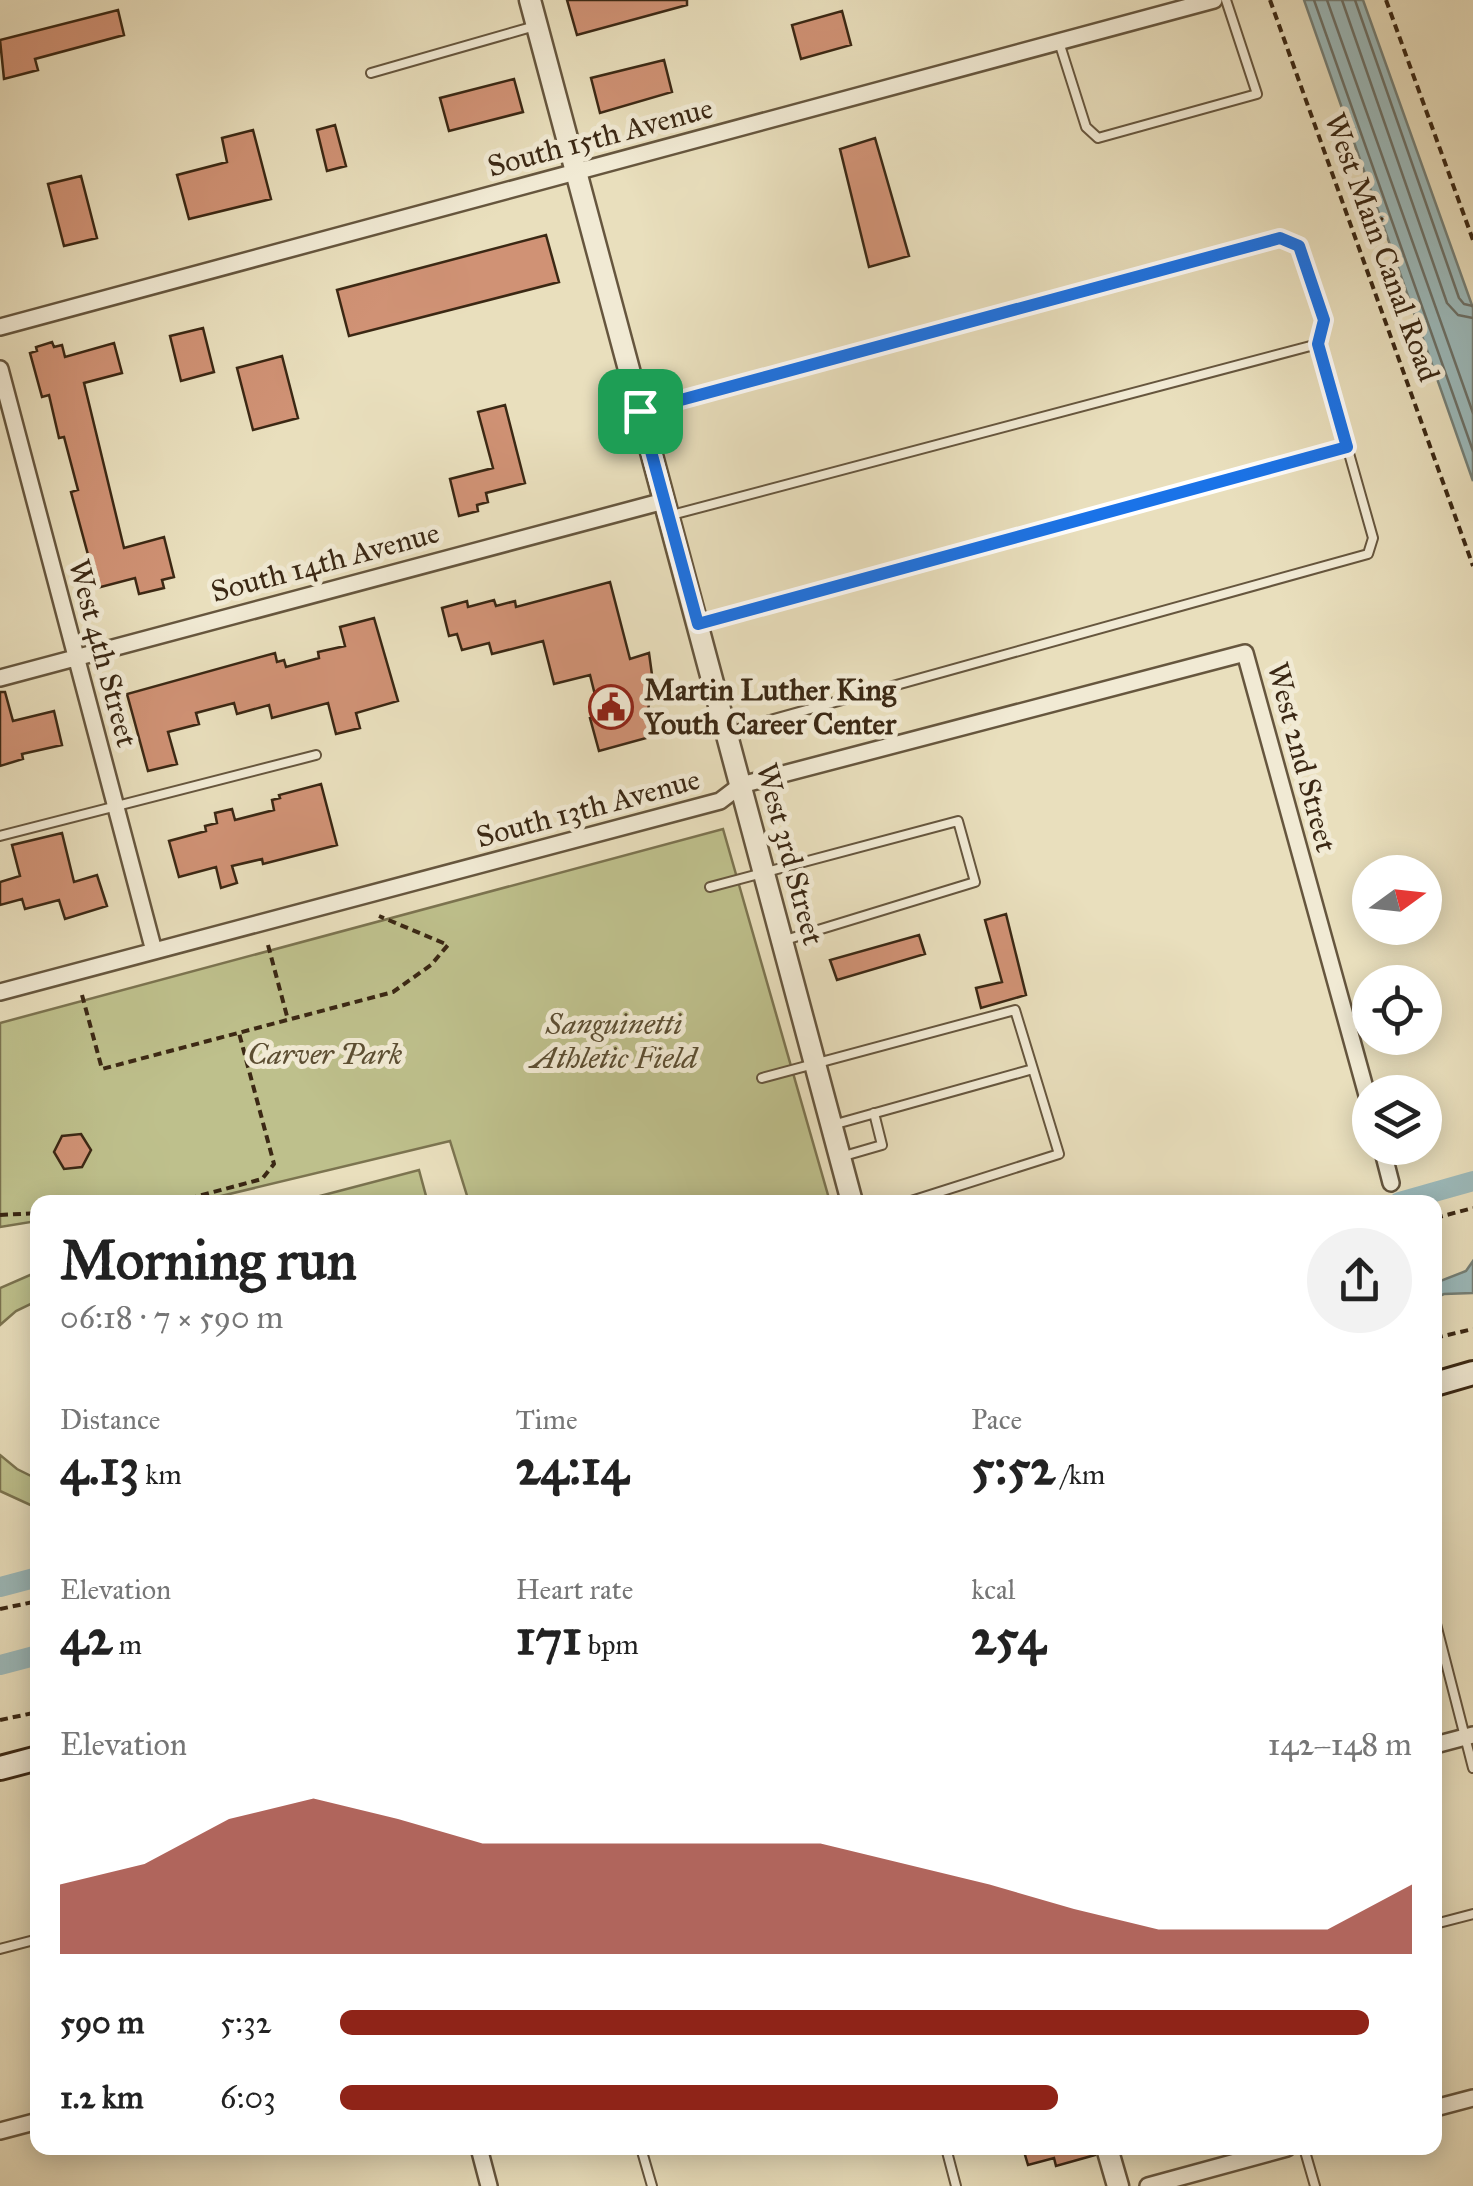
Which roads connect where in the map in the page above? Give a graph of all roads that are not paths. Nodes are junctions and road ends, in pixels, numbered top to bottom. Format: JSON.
{"nodes":[{"id":1,"x":530,"y":0,"type":"edge"},
{"id":2,"x":1214,"y":0,"type":"edge"},
{"id":3,"x":1226,"y":0,"type":"edge"},
{"id":4,"x":537,"y":26,"type":"junction"},
{"id":5,"x":1059,"y":42,"type":"junction"},
{"id":6,"x":371,"y":73,"type":"dead end"},
{"id":7,"x":576,"y":172,"type":"junction"},
{"id":8,"x":0,"y":327,"type":"edge"},
{"id":9,"x":1318,"y":344,"type":"junction"},
{"id":10,"x":0,"y":368,"type":"edge"},
{"id":11,"x":640,"y":411,"type":"junction"},
{"id":12,"x":1347,"y":447,"type":"junction"},
{"id":13,"x":666,"y":508,"type":"junction"},
{"id":14,"x":698,"y":624,"type":"junction"},
{"id":15,"x":1244,"y":654,"type":"joint"},
{"id":16,"x":74,"y":657,"type":"junction"},
{"id":17,"x":0,"y":678,"type":"edge"},
{"id":18,"x":727,"y":732,"type":"junction"},
{"id":19,"x":316,"y":755,"type":"dead end"},
{"id":20,"x":741,"y":785,"type":"junction"},
{"id":21,"x":115,"y":806,"type":"junction"},
{"id":22,"x":0,"y":836,"type":"edge"},
{"id":23,"x":764,"y":873,"type":"junction"},
{"id":24,"x":710,"y":886,"type":"dead end"},
{"id":25,"x":782,"y":941,"type":"junction"},
{"id":26,"x":154,"y":950,"type":"junction"},
{"id":27,"x":0,"y":992,"type":"edge"},
{"id":28,"x":815,"y":1064,"type":"junction"},
{"id":29,"x":1033,"y":1069,"type":"junction"},
{"id":30,"x":1361,"y":1075,"type":"edge"},
{"id":31,"x":762,"y":1078,"type":"dead end"},
{"id":32,"x":874,"y":1113,"type":"junction"},
{"id":33,"x":832,"y":1125,"type":"junction"},
{"id":34,"x":840,"y":1158,"type":"junction"},
{"id":35,"x":1387,"y":1165,"type":"edge"},
{"id":36,"x":1392,"y":1183,"type":"dead end"},
{"id":37,"x":850,"y":1195,"type":"edge"},
{"id":38,"x":930,"y":1195,"type":"edge"},
{"id":39,"x":1473,"y":1373,"type":"edge"},
{"id":40,"x":1442,"y":1382,"type":"edge"},
{"id":41,"x":1442,"y":1644,"type":"edge"},
{"id":42,"x":1469,"y":1736,"type":"edge"},
{"id":43,"x":1442,"y":1743,"type":"edge"},
{"id":44,"x":30,"y":1760,"type":"edge"},
{"id":45,"x":0,"y":1768,"type":"edge"},
{"id":46,"x":1473,"y":1768,"type":"edge"},
{"id":47,"x":1473,"y":1914,"type":"edge"},
{"id":48,"x":1442,"y":1922,"type":"edge"},
{"id":49,"x":30,"y":1941,"type":"edge"},
{"id":50,"x":0,"y":1949,"type":"edge"},
{"id":51,"x":1473,"y":2098,"type":"edge"},
{"id":52,"x":1442,"y":2106,"type":"edge"},
{"id":53,"x":30,"y":2123,"type":"edge"},
{"id":54,"x":0,"y":2131,"type":"edge"},
{"id":55,"x":479,"y":2155,"type":"edge"},
{"id":56,"x":644,"y":2155,"type":"edge"},
{"id":57,"x":948,"y":2155,"type":"edge"},
{"id":58,"x":1109,"y":2155,"type":"edge"},
{"id":59,"x":1254,"y":2155,"type":"edge"},
{"id":60,"x":1306,"y":2155,"type":"edge"},
{"id":61,"x":1191,"y":2180,"type":"edge"},
{"id":62,"x":485,"y":2185,"type":"edge"},
{"id":63,"x":652,"y":2186,"type":"edge"},
{"id":64,"x":956,"y":2186,"type":"edge"},
{"id":65,"x":1118,"y":2186,"type":"edge"},
{"id":66,"x":1148,"y":2186,"type":"edge"},
{"id":67,"x":1315,"y":2186,"type":"edge"}],
"edges":[{"from":1,"to":4,"type":"street","name":"West 3rd Street"},
{"from":2,"to":5,"type":"street","name":"South 15th Avenue"},
{"from":3,"to":5,"type":"lane"},
{"from":4,"to":6,"type":"lane"},
{"from":4,"to":7,"type":"street","name":"West 3rd Street"},
{"from":5,"to":7,"type":"street","name":"South 15th Avenue"},
{"from":7,"to":8,"type":"street","name":"South 15th Avenue"},
{"from":7,"to":11,"type":"street","name":"West 3rd Street"},
{"from":9,"to":11,"type":"lane"},
{"from":9,"to":12,"type":"lane"},
{"from":9,"to":13,"type":"lane"},
{"from":10,"to":16,"type":"street","name":"West 4th Street"},
{"from":11,"to":13,"type":"street","name":"West 3rd Street"},
{"from":12,"to":14,"type":"lane"},
{"from":12,"to":18,"type":"lane"},
{"from":13,"to":14,"type":"street","name":"West 3rd Street"},
{"from":13,"to":16,"type":"street","name":"South 14th Avenue"},
{"from":14,"to":18,"type":"street","name":"West 3rd Street"},
{"from":15,"to":20,"type":"street","name":"South 13th Avenue"},
{"from":15,"to":30,"type":"street","name":"West 2nd Street"},
{"from":16,"to":17,"type":"street","name":"South 14th Avenue"},
{"from":16,"to":21,"type":"street","name":"West 4th Street"},
{"from":18,"to":20,"type":"street","name":"West 3rd Street"},
{"from":19,"to":21,"type":"lane"},
{"from":20,"to":23,"type":"street","name":"West 3rd Street"},
{"from":20,"to":26,"type":"street","name":"South 13th Avenue"},
{"from":21,"to":22,"type":"lane"},
{"from":21,"to":26,"type":"street","name":"West 4th Street"},
{"from":23,"to":24,"type":"lane"},
{"from":23,"to":25,"type":"street","name":"West 3rd Street"},
{"from":23,"to":25,"type":"lane"},
{"from":25,"to":28,"type":"street","name":"West 3rd Street"},
{"from":26,"to":27,"type":"street","name":"South 13th Avenue"},
{"from":28,"to":29,"type":"lane"},
{"from":28,"to":31,"type":"lane"},
{"from":28,"to":33,"type":"street","name":"West 3rd Street"},
{"from":29,"to":32,"type":"lane"},
{"from":29,"to":38,"type":"lane"},
{"from":32,"to":33,"type":"lane"},
{"from":32,"to":34,"type":"lane"},
{"from":33,"to":34,"type":"street","name":"West 3rd Street"},
{"from":34,"to":37,"type":"street","name":"West 3rd Street"},
{"from":35,"to":36,"type":"street"},
{"from":39,"to":40,"type":"main road"},
{"from":41,"to":42,"type":"lane"},
{"from":42,"to":43,"type":"street"},
{"from":42,"to":46,"type":"lane"},
{"from":44,"to":45,"type":"main road"},
{"from":47,"to":48,"type":"lane"},
{"from":49,"to":50,"type":"lane"},
{"from":51,"to":52,"type":"street"},
{"from":53,"to":54,"type":"street"},
{"from":55,"to":62,"type":"street"},
{"from":56,"to":63,"type":"lane"},
{"from":57,"to":64,"type":"lane"},
{"from":58,"to":65,"type":"street"},
{"from":59,"to":61,"type":"street"},
{"from":60,"to":67,"type":"lane"},
{"from":61,"to":66,"type":"street"}]}
